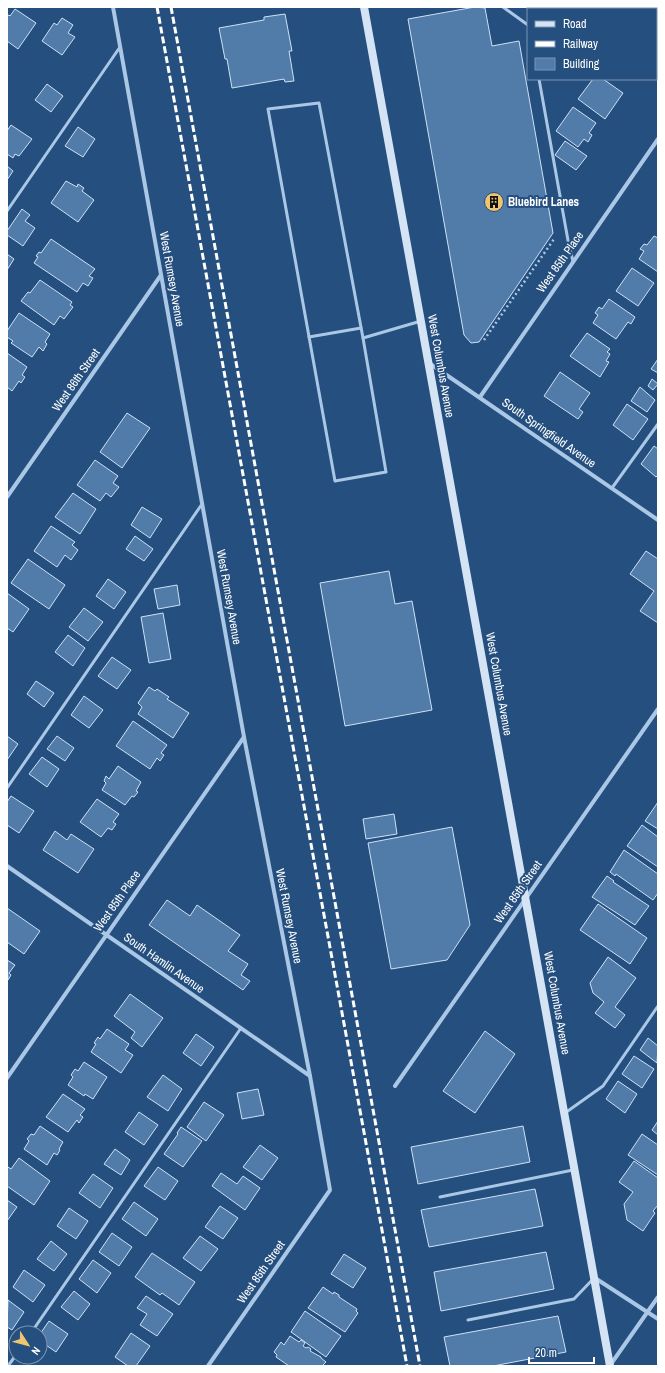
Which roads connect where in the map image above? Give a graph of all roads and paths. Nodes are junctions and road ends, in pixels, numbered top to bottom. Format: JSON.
{"nodes":[{"id":1,"x":113,"y":7,"type":"edge"},
{"id":2,"x":364,"y":7,"type":"edge"},
{"id":3,"x":503,"y":7,"type":"edge"},
{"id":4,"x":527,"y":23,"type":"edge"},
{"id":5,"x":120,"y":47,"type":"junction"},
{"id":6,"x":539,"y":80,"type":"edge"},
{"id":7,"x":658,"y":139,"type":"edge"},
{"id":8,"x":7,"y":211,"type":"edge"},
{"id":9,"x":556,"y":237,"type":"dead end"},
{"id":10,"x":573,"y":261,"type":"junction"},
{"id":11,"x":161,"y":275,"type":"junction"},
{"id":12,"x":421,"y":321,"type":"junction"},
{"id":13,"x":361,"y":328,"type":"junction"},
{"id":14,"x":309,"y":337,"type":"junction"},
{"id":15,"x":363,"y":338,"type":"junction"},
{"id":16,"x":484,"y":340,"type":"dead end"},
{"id":17,"x":428,"y":362,"type":"junction"},
{"id":18,"x":480,"y":397,"type":"junction"},
{"id":19,"x":658,"y":424,"type":"edge"},
{"id":20,"x":612,"y":488,"type":"junction"},
{"id":21,"x":7,"y":497,"type":"edge"},
{"id":22,"x":202,"y":504,"type":"junction"},
{"id":23,"x":658,"y":520,"type":"edge"},
{"id":24,"x":658,"y":710,"type":"edge"},
{"id":25,"x":244,"y":737,"type":"junction"},
{"id":26,"x":7,"y":788,"type":"edge"},
{"id":27,"x":7,"y":866,"type":"edge"},
{"id":28,"x":526,"y":897,"type":"junction"},
{"id":29,"x":106,"y":935,"type":"junction"},
{"id":30,"x":658,"y":1006,"type":"edge"},
{"id":31,"x":241,"y":1028,"type":"junction"},
{"id":32,"x":310,"y":1076,"type":"junction"},
{"id":33,"x":7,"y":1078,"type":"edge"},
{"id":34,"x":395,"y":1086,"type":"dead end"},
{"id":35,"x":565,"y":1113,"type":"junction"},
{"id":36,"x":575,"y":1170,"type":"junction"},
{"id":37,"x":330,"y":1190,"type":"joint"},
{"id":38,"x":440,"y":1197,"type":"dead end"},
{"id":39,"x":595,"y":1278,"type":"junction"},
{"id":40,"x":658,"y":1297,"type":"edge"},
{"id":41,"x":648,"y":1312,"type":"junction"},
{"id":42,"x":658,"y":1319,"type":"edge"},
{"id":43,"x":468,"y":1320,"type":"dead end"},
{"id":44,"x":37,"y":1325,"type":"edge"},
{"id":45,"x":208,"y":1366,"type":"edge"},
{"id":46,"x":610,"y":1366,"type":"edge"}],
"edges":[{"from":1,"to":5,"type":"street","name":"West Rumsey Avenue"},
{"from":2,"to":12,"type":"main road","name":"West Columbus Avenue"},
{"from":3,"to":4,"type":"lane"},
{"from":5,"to":8,"type":"lane"},
{"from":5,"to":11,"type":"street","name":"West Rumsey Avenue"},
{"from":6,"to":10,"type":"lane"},
{"from":7,"to":10,"type":"street","name":"West 85th Place"},
{"from":9,"to":16,"type":"path"},
{"from":10,"to":18,"type":"street","name":"West 85th Place"},
{"from":11,"to":21,"type":"street","name":"West 86th Street"},
{"from":11,"to":22,"type":"street","name":"West Rumsey Avenue"},
{"from":12,"to":15,"type":"lane"},
{"from":12,"to":17,"type":"main road","name":"West Columbus Avenue"},
{"from":13,"to":14,"type":"lane"},
{"from":13,"to":14,"type":"lane"},
{"from":13,"to":15,"type":"lane"},
{"from":14,"to":15,"type":"lane"},
{"from":17,"to":18,"type":"street","name":"South Springfield Avenue"},
{"from":17,"to":28,"type":"main road","name":"West Columbus Avenue"},
{"from":18,"to":20,"type":"street","name":"South Springfield Avenue"},
{"from":19,"to":20,"type":"lane"},
{"from":20,"to":23,"type":"street","name":"South Springfield Avenue"},
{"from":22,"to":25,"type":"street","name":"West Rumsey Avenue"},
{"from":22,"to":26,"type":"lane"},
{"from":24,"to":28,"type":"street","name":"West 85th Street"},
{"from":25,"to":29,"type":"street","name":"West 85th Place"},
{"from":25,"to":32,"type":"street","name":"West Rumsey Avenue"},
{"from":27,"to":29,"type":"street","name":"South Hamlin Avenue"},
{"from":28,"to":34,"type":"street","name":"West 85th Street"},
{"from":28,"to":35,"type":"main road","name":"West Columbus Avenue"},
{"from":29,"to":31,"type":"street","name":"South Hamlin Avenue"},
{"from":29,"to":33,"type":"street","name":"West 85th Place"},
{"from":30,"to":35,"type":"lane"},
{"from":31,"to":32,"type":"street","name":"South Hamlin Avenue"},
{"from":31,"to":44,"type":"lane"},
{"from":32,"to":37,"type":"street","name":"West Rumsey Avenue"},
{"from":35,"to":36,"type":"main road","name":"West Columbus Avenue"},
{"from":36,"to":38,"type":"lane"},
{"from":36,"to":39,"type":"main road","name":"West Columbus Avenue"},
{"from":37,"to":45,"type":"street","name":"West 85th Street"},
{"from":39,"to":41,"type":"street"},
{"from":39,"to":43,"type":"lane"},
{"from":39,"to":46,"type":"main road","name":"West Columbus Avenue"},
{"from":40,"to":41,"type":"street"},
{"from":41,"to":42,"type":"street"},
{"from":41,"to":46,"type":"street"}]}
